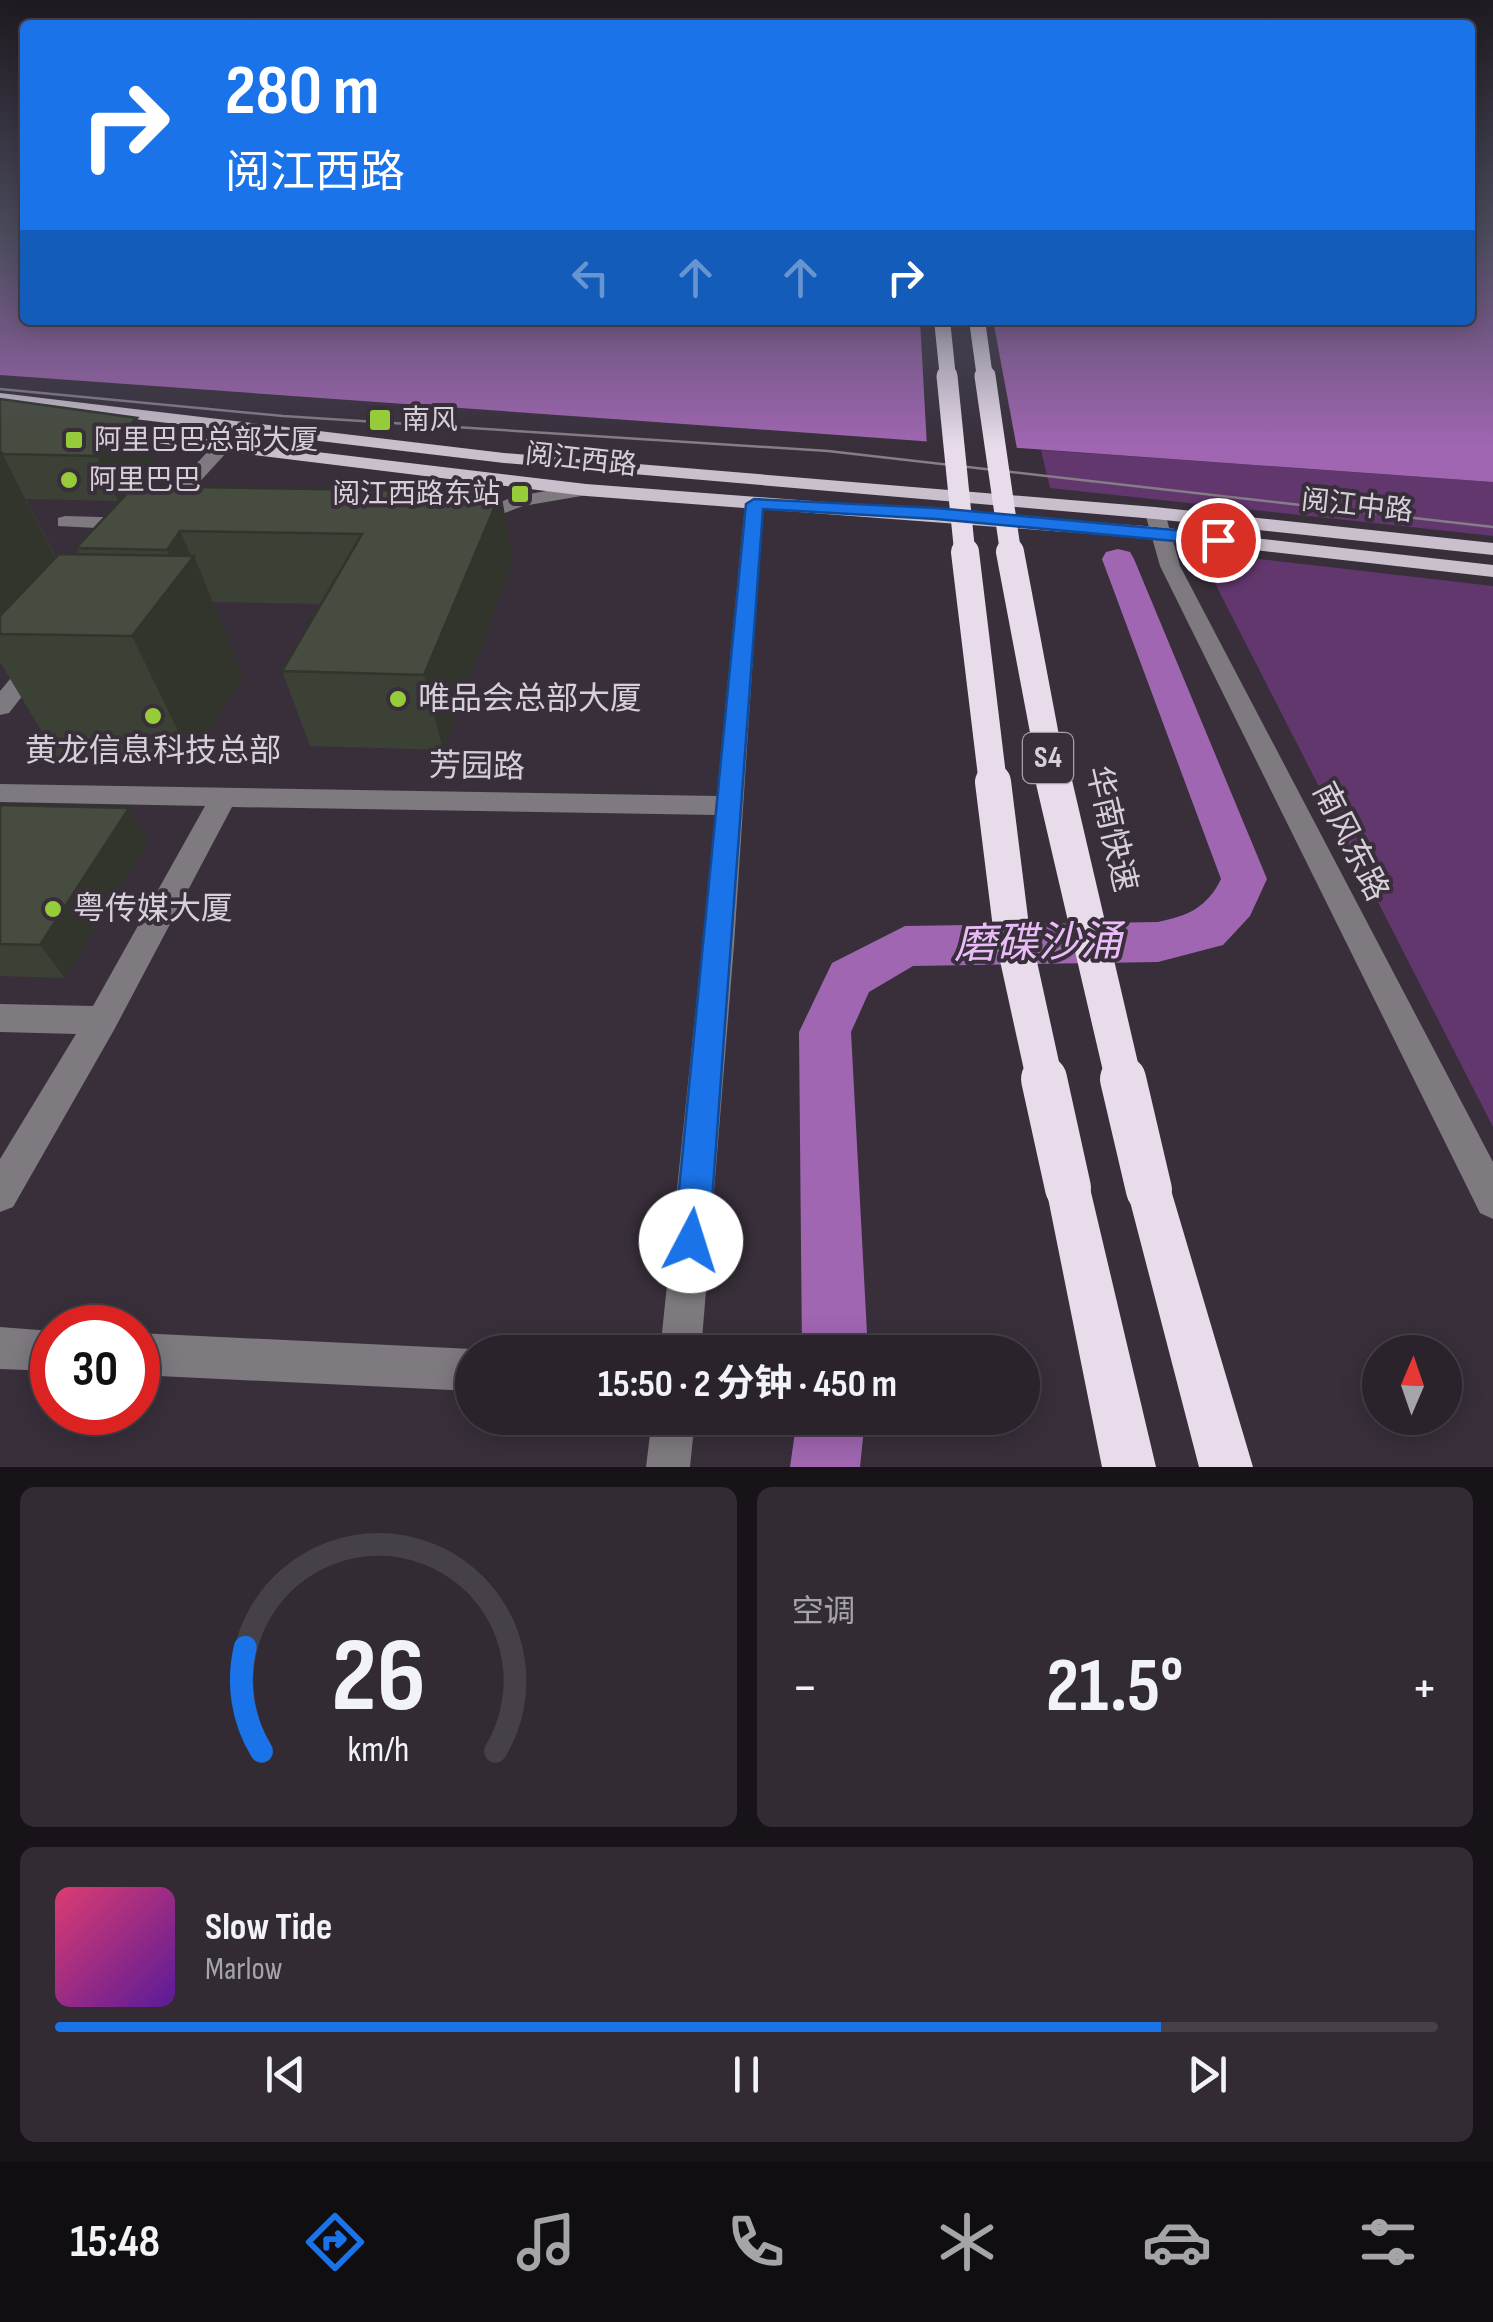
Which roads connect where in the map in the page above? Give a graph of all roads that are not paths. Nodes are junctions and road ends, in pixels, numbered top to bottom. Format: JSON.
{"nodes":[{"id":1,"x":942,"y":325,"type":"edge"},
{"id":2,"x":977,"y":325,"type":"edge"},
{"id":3,"x":0,"y":398,"type":"edge"},
{"id":4,"x":87,"y":430,"type":"edge"},
{"id":5,"x":222,"y":447,"type":"junction"},
{"id":6,"x":586,"y":490,"type":"junction"},
{"id":7,"x":754,"y":504,"type":"junction"},
{"id":8,"x":65,"y":522,"type":"dead end"},
{"id":9,"x":1157,"y":523,"type":"junction"},
{"id":10,"x":460,"y":525,"type":"edge"},
{"id":11,"x":1493,"y":549,"type":"edge"},
{"id":12,"x":1493,"y":571,"type":"edge"},
{"id":13,"x":53,"y":642,"type":"edge"},
{"id":14,"x":0,"y":707,"type":"edge"},
{"id":15,"x":0,"y":794,"type":"edge"},
{"id":16,"x":223,"y":798,"type":"junction"},
{"id":17,"x":729,"y":806,"type":"junction"},
{"id":18,"x":0,"y":1018,"type":"edge"},
{"id":19,"x":102,"y":1020,"type":"junction"},
{"id":20,"x":0,"y":1194,"type":"edge"},
{"id":21,"x":1493,"y":1200,"type":"edge"},
{"id":22,"x":682,"y":1335,"type":"edge"},
{"id":23,"x":0,"y":1348,"type":"edge"},
{"id":24,"x":30,"y":1349,"type":"edge"},
{"id":25,"x":160,"y":1355,"type":"edge"},
{"id":26,"x":455,"y":1369,"type":"edge"},
{"id":27,"x":672,"y":1435,"type":"edge"},
{"id":28,"x":668,"y":1467,"type":"edge"},
{"id":29,"x":1129,"y":1467,"type":"edge"},
{"id":30,"x":1226,"y":1467,"type":"edge"}],
"edges":[{"from":1,"to":29,"type":"highway","number":"S4","bridge":true},
{"from":2,"to":30,"type":"highway","name":"华南快速","number":"S4","bridge":true},
{"from":3,"to":9,"type":"main road","name":"阅江西路"},
{"from":4,"to":5,"type":"main road","name":"阅江西路"},
{"from":5,"to":6,"type":"main road","name":"阅江西路"},
{"from":5,"to":8,"type":"street"},
{"from":6,"to":7,"type":"main road","name":"阅江西路"},
{"from":6,"to":10,"type":"street"},
{"from":7,"to":9,"type":"main road","name":"阅江西路"},
{"from":7,"to":17,"type":"street"},
{"from":9,"to":11,"type":"main road","name":"阅江中路"},
{"from":9,"to":12,"type":"main road","name":"阅江中路"},
{"from":9,"to":21,"type":"street","name":"南风东路"},
{"from":13,"to":14,"type":"street"},
{"from":15,"to":16,"type":"street","name":"芳园路"},
{"from":16,"to":17,"type":"street","name":"芳园路"},
{"from":16,"to":19,"type":"street"},
{"from":17,"to":22,"type":"street"},
{"from":18,"to":19,"type":"street"},
{"from":19,"to":20,"type":"street"},
{"from":23,"to":24,"type":"street"},
{"from":25,"to":26,"type":"street"},
{"from":27,"to":28,"type":"street"}]}
